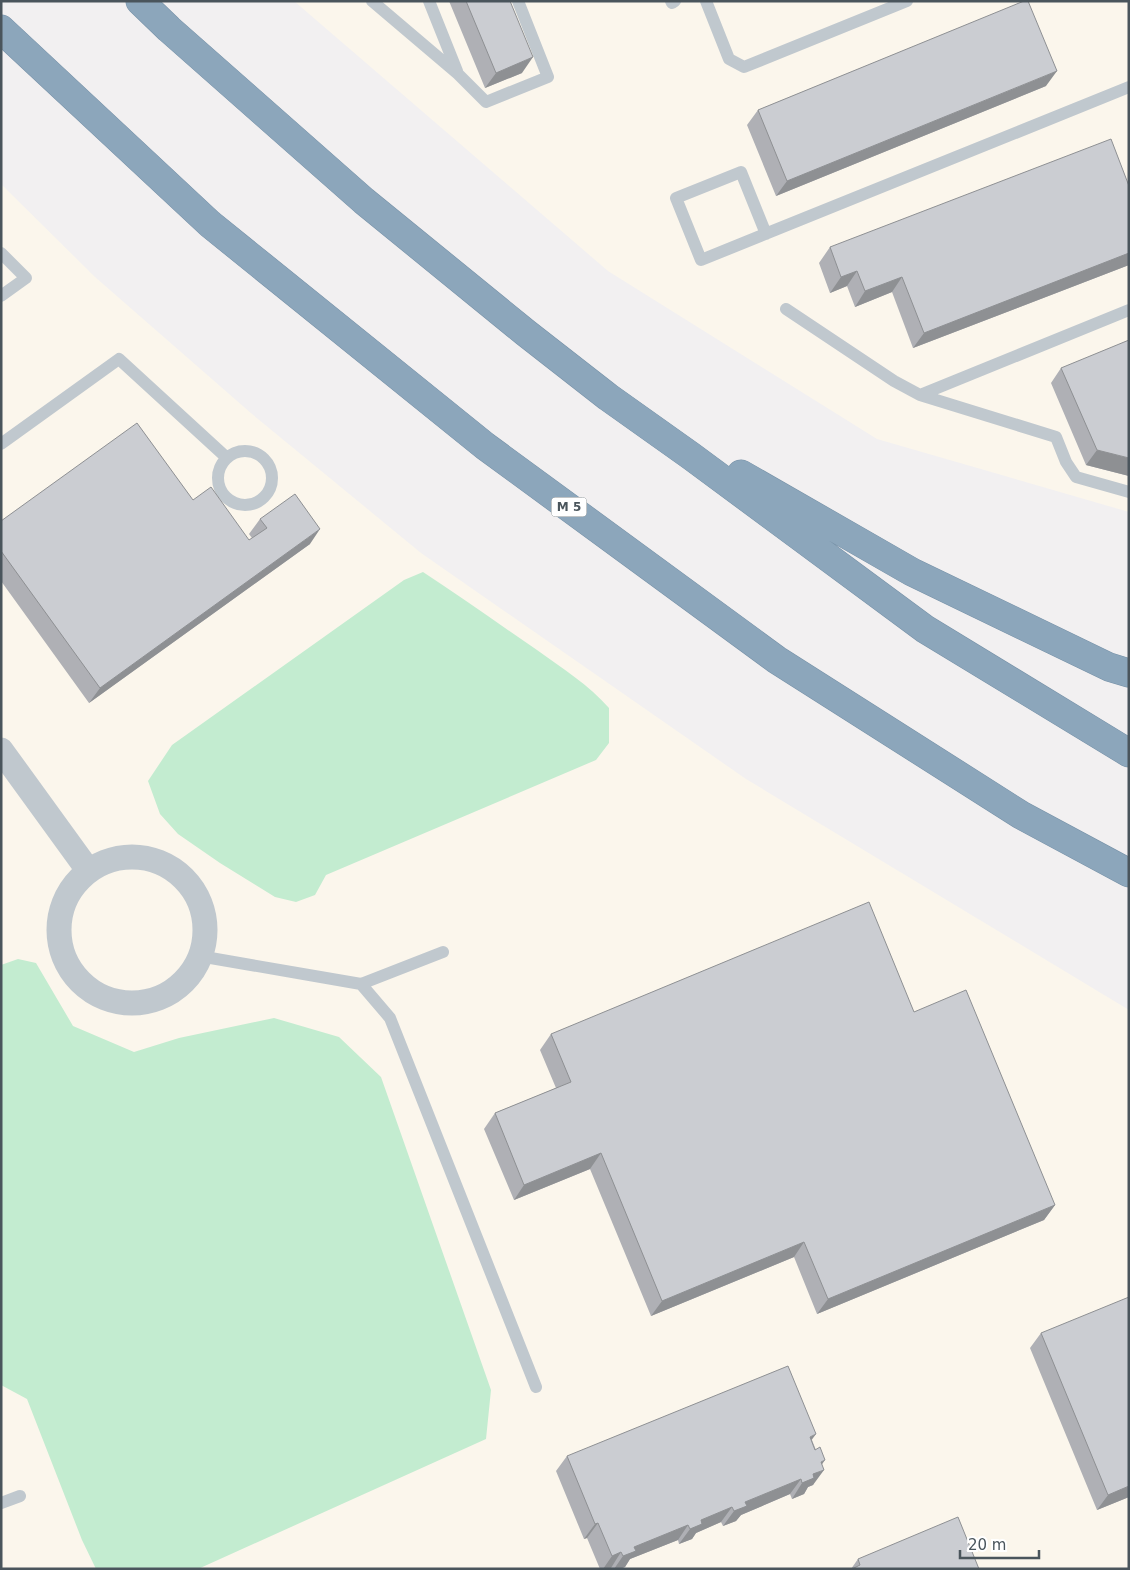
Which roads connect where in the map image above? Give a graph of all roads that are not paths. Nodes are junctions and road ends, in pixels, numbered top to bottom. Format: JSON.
{"nodes":[{"id":1,"x":140,"y":1,"type":"edge"},
{"id":2,"x":372,"y":1,"type":"edge"},
{"id":3,"x":429,"y":1,"type":"edge"},
{"id":4,"x":518,"y":1,"type":"edge"},
{"id":5,"x":671,"y":1,"type":"edge"},
{"id":6,"x":675,"y":1,"type":"edge"},
{"id":7,"x":706,"y":1,"type":"edge"},
{"id":8,"x":907,"y":1,"type":"edge"},
{"id":9,"x":1,"y":29,"type":"edge"},
{"id":10,"x":458,"y":74,"type":"junction"},
{"id":11,"x":1129,"y":87,"type":"edge"},
{"id":12,"x":766,"y":234,"type":"junction"},
{"id":13,"x":1,"y":253,"type":"edge"},
{"id":14,"x":1,"y":296,"type":"edge"},
{"id":15,"x":786,"y":309,"type":"dead end"},
{"id":16,"x":1129,"y":310,"type":"edge"},
{"id":17,"x":920,"y":395,"type":"junction"},
{"id":18,"x":1,"y":444,"type":"edge"},
{"id":19,"x":691,"y":456,"type":"junction"},
{"id":20,"x":227,"y":458,"type":"junction"},
{"id":21,"x":1129,"y":492,"type":"edge"},
{"id":22,"x":1129,"y":673,"type":"edge"},
{"id":23,"x":1,"y":750,"type":"edge"},
{"id":24,"x":1129,"y":753,"type":"edge"},
{"id":25,"x":88,"y":870,"type":"junction"},
{"id":26,"x":1129,"y":873,"type":"edge"},
{"id":27,"x":443,"y":952,"type":"dead end"},
{"id":28,"x":199,"y":956,"type":"junction"},
{"id":29,"x":361,"y":984,"type":"junction"},
{"id":30,"x":536,"y":1387,"type":"dead end"},
{"id":31,"x":20,"y":1496,"type":"dead end"},
{"id":32,"x":1,"y":1503,"type":"edge"}],
"edges":[{"from":1,"to":19,"type":"highway"},
{"from":2,"to":10,"type":"lane"},
{"from":3,"to":10,"type":"lane"},
{"from":4,"to":10,"type":"lane"},
{"from":5,"to":6,"type":"lane"},
{"from":7,"to":8,"type":"lane"},
{"from":9,"to":26,"type":"highway","number":"M 5"},
{"from":11,"to":12,"type":"lane"},
{"from":12,"to":12,"type":"lane"},
{"from":13,"to":14,"type":"lane"},
{"from":15,"to":17,"type":"lane"},
{"from":16,"to":17,"type":"lane"},
{"from":17,"to":21,"type":"lane"},
{"from":18,"to":20,"type":"lane"},
{"from":19,"to":22,"type":"highway"},
{"from":19,"to":24,"type":"highway"},
{"from":20,"to":20,"type":"lane"},
{"from":23,"to":25,"type":"street"},
{"from":25,"to":28,"type":"street"},
{"from":25,"to":28,"type":"street"},
{"from":27,"to":29,"type":"lane"},
{"from":28,"to":29,"type":"lane"},
{"from":29,"to":30,"type":"lane"},
{"from":31,"to":32,"type":"lane"}]}
